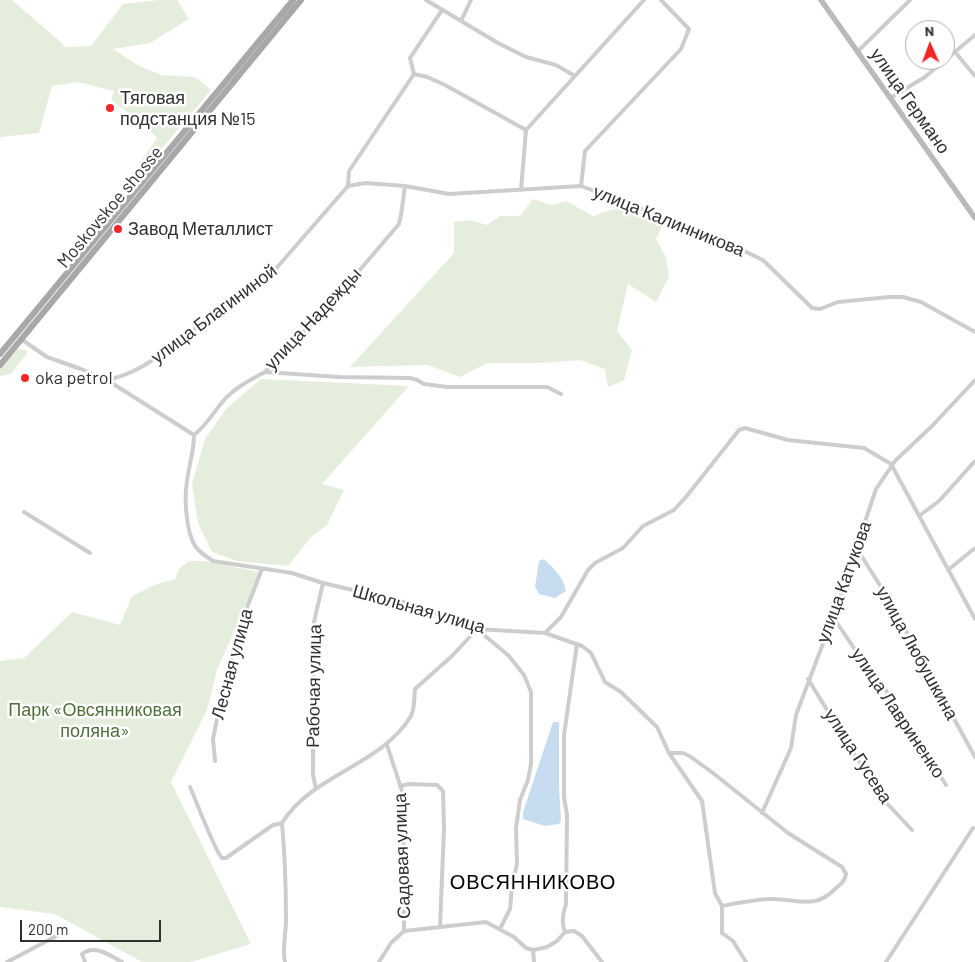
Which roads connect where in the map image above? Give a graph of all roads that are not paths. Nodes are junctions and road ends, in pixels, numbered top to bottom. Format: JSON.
{"nodes":[{"id":1,"x":293,"y":0,"type":"edge"},
{"id":2,"x":301,"y":0,"type":"edge"},
{"id":3,"x":426,"y":0,"type":"edge"},
{"id":4,"x":471,"y":0,"type":"edge"},
{"id":5,"x":644,"y":0,"type":"edge"},
{"id":6,"x":661,"y":0,"type":"edge"},
{"id":7,"x":821,"y":0,"type":"edge"},
{"id":8,"x":910,"y":0,"type":"edge"},
{"id":9,"x":442,"y":10,"type":"junction"},
{"id":10,"x":461,"y":21,"type":"junction"},
{"id":11,"x":975,"y":35,"type":"edge"},
{"id":12,"x":857,"y":52,"type":"junction"},
{"id":13,"x":955,"y":52,"type":"joint"},
{"id":14,"x":933,"y":70,"type":"edge"},
{"id":15,"x":414,"y":74,"type":"junction"},
{"id":16,"x":575,"y":76,"type":"junction"},
{"id":17,"x":975,"y":76,"type":"edge"},
{"id":18,"x":890,"y":98,"type":"junction"},
{"id":19,"x":526,"y":130,"type":"junction"},
{"id":20,"x":348,"y":186,"type":"junction"},
{"id":21,"x":405,"y":186,"type":"junction"},
{"id":22,"x":581,"y":186,"type":"junction"},
{"id":23,"x":521,"y":190,"type":"junction"},
{"id":24,"x":974,"y":217,"type":"edge"},
{"id":25,"x":975,"y":332,"type":"edge"},
{"id":26,"x":18,"y":337,"type":"junction"},
{"id":27,"x":0,"y":354,"type":"edge"},
{"id":28,"x":0,"y":365,"type":"edge"},
{"id":29,"x":265,"y":372,"type":"junction"},
{"id":30,"x":107,"y":380,"type":"junction"},
{"id":31,"x":975,"y":380,"type":"edge"},
{"id":32,"x":561,"y":394,"type":"dead end"},
{"id":33,"x":194,"y":435,"type":"junction"},
{"id":34,"x":975,"y":461,"type":"edge"},
{"id":35,"x":891,"y":464,"type":"junction"},
{"id":36,"x":24,"y":512,"type":"dead end"},
{"id":37,"x":919,"y":516,"type":"junction"},
{"id":38,"x":975,"y":548,"type":"edge"},
{"id":39,"x":857,"y":549,"type":"junction"},
{"id":40,"x":90,"y":553,"type":"dead end"},
{"id":41,"x":262,"y":568,"type":"junction"},
{"id":42,"x":948,"y":570,"type":"junction"},
{"id":43,"x":323,"y":583,"type":"junction"},
{"id":44,"x":833,"y":617,"type":"junction"},
{"id":45,"x":975,"y":619,"type":"edge"},
{"id":46,"x":477,"y":629,"type":"junction"},
{"id":47,"x":545,"y":633,"type":"junction"},
{"id":48,"x":577,"y":644,"type":"junction"},
{"id":49,"x":808,"y":679,"type":"junction"},
{"id":50,"x":387,"y":745,"type":"junction"},
{"id":51,"x":669,"y":753,"type":"junction"},
{"id":52,"x":975,"y":757,"type":"edge"},
{"id":53,"x":215,"y":761,"type":"dead end"},
{"id":54,"x":946,"y":785,"type":"dead end"},
{"id":55,"x":400,"y":786,"type":"junction"},
{"id":56,"x":190,"y":787,"type":"dead end"},
{"id":57,"x":316,"y":789,"type":"junction"},
{"id":58,"x":762,"y":814,"type":"junction"},
{"id":59,"x":282,"y":824,"type":"junction"},
{"id":60,"x":973,"y":828,"type":"dead end"},
{"id":61,"x":912,"y":830,"type":"dead end"},
{"id":62,"x":722,"y":906,"type":"junction"},
{"id":63,"x":440,"y":927,"type":"junction"},
{"id":64,"x":500,"y":929,"type":"junction"},
{"id":65,"x":66,"y":931,"type":"dead end"},
{"id":66,"x":404,"y":931,"type":"junction"},
{"id":67,"x":565,"y":932,"type":"junction"},
{"id":68,"x":533,"y":950,"type":"junction"},
{"id":69,"x":19,"y":956,"type":"junction"},
{"id":70,"x":7,"y":962,"type":"edge"},
{"id":71,"x":22,"y":962,"type":"edge"},
{"id":72,"x":85,"y":962,"type":"edge"},
{"id":73,"x":122,"y":962,"type":"edge"},
{"id":74,"x":285,"y":962,"type":"edge"},
{"id":75,"x":379,"y":962,"type":"edge"},
{"id":76,"x":534,"y":962,"type":"edge"},
{"id":77,"x":602,"y":962,"type":"edge"},
{"id":78,"x":746,"y":962,"type":"edge"},
{"id":79,"x":886,"y":962,"type":"edge"}],
"edges":[{"from":1,"to":26,"type":"main road","name":"Moskovskoe shosse"},
{"from":2,"to":26,"type":"main road","name":"Moskovskoe shosse"},
{"from":3,"to":9,"type":"street"},
{"from":4,"to":10,"type":"street"},
{"from":5,"to":16,"type":"street"},
{"from":6,"to":22,"type":"street"},
{"from":7,"to":12,"type":"main road","name":"улица Германо"},
{"from":8,"to":12,"type":"street"},
{"from":9,"to":10,"type":"street"},
{"from":9,"to":15,"type":"street"},
{"from":10,"to":16,"type":"street"},
{"from":11,"to":13,"type":"street"},
{"from":12,"to":18,"type":"main road","name":"улица Германо"},
{"from":13,"to":17,"type":"street"},
{"from":14,"to":18,"type":"street"},
{"from":15,"to":19,"type":"street"},
{"from":15,"to":20,"type":"street","name":"улица Благининой"},
{"from":16,"to":19,"type":"street"},
{"from":18,"to":24,"type":"main road","name":"улица Германо"},
{"from":19,"to":23,"type":"street"},
{"from":20,"to":21,"type":"street","name":"улица Калинникова"},
{"from":20,"to":30,"type":"street","name":"улица Благининой"},
{"from":21,"to":23,"type":"street","name":"улица Калинникова"},
{"from":21,"to":29,"type":"street","name":"улица Надежды"},
{"from":22,"to":23,"type":"street","name":"улица Калинникова"},
{"from":22,"to":25,"type":"street","name":"улица Калинникова"},
{"from":26,"to":27,"type":"main road","name":"Moskovskoe shosse"},
{"from":26,"to":28,"type":"main road","name":"Moskovskoe shosse"},
{"from":26,"to":30,"type":"street"},
{"from":29,"to":32,"type":"street"},
{"from":29,"to":33,"type":"street","name":"улица Надежды"},
{"from":30,"to":33,"type":"street"},
{"from":31,"to":35,"type":"street","name":"улица Катукова"},
{"from":33,"to":41,"type":"street","name":"Школьная улица"},
{"from":34,"to":37,"type":"street"},
{"from":35,"to":37,"type":"street"},
{"from":35,"to":39,"type":"street","name":"улица Катукова"},
{"from":35,"to":47,"type":"street"},
{"from":36,"to":40,"type":"street"},
{"from":37,"to":42,"type":"street"},
{"from":38,"to":42,"type":"street"},
{"from":39,"to":44,"type":"street","name":"улица Катукова"},
{"from":39,"to":52,"type":"street","name":"улица Любушкина"},
{"from":41,"to":43,"type":"street","name":"Школьная улица"},
{"from":41,"to":53,"type":"street","name":"Лесная улица"},
{"from":42,"to":45,"type":"street"},
{"from":43,"to":46,"type":"street","name":"Школьная улица"},
{"from":43,"to":57,"type":"street","name":"Рабочая улица"},
{"from":44,"to":49,"type":"street","name":"улица Катукова"},
{"from":44,"to":54,"type":"street","name":"улица Лавриненко"},
{"from":46,"to":47,"type":"street","name":"Школьная улица"},
{"from":46,"to":50,"type":"street"},
{"from":46,"to":64,"type":"street"},
{"from":47,"to":48,"type":"street","name":"Школьная улица"},
{"from":48,"to":51,"type":"street"},
{"from":48,"to":67,"type":"street"},
{"from":49,"to":58,"type":"street","name":"улица Катукова"},
{"from":49,"to":61,"type":"street","name":"улица Гусева"},
{"from":50,"to":55,"type":"street","name":"Садовая улица"},
{"from":50,"to":57,"type":"street"},
{"from":51,"to":58,"type":"street"},
{"from":51,"to":62,"type":"street"},
{"from":55,"to":63,"type":"street"},
{"from":55,"to":66,"type":"street","name":"Садовая улица"},
{"from":56,"to":59,"type":"street"},
{"from":57,"to":59,"type":"street"},
{"from":58,"to":62,"type":"street"},
{"from":59,"to":74,"type":"street"},
{"from":60,"to":79,"type":"street"},
{"from":62,"to":78,"type":"street"},
{"from":63,"to":64,"type":"street"},
{"from":63,"to":66,"type":"street"},
{"from":64,"to":68,"type":"street"},
{"from":65,"to":69,"type":"street"},
{"from":66,"to":75,"type":"street","name":"Садовая улица"},
{"from":67,"to":68,"type":"street"},
{"from":67,"to":77,"type":"street"},
{"from":68,"to":76,"type":"street"},
{"from":69,"to":70,"type":"street"},
{"from":69,"to":71,"type":"street"},
{"from":72,"to":73,"type":"street"}]}
